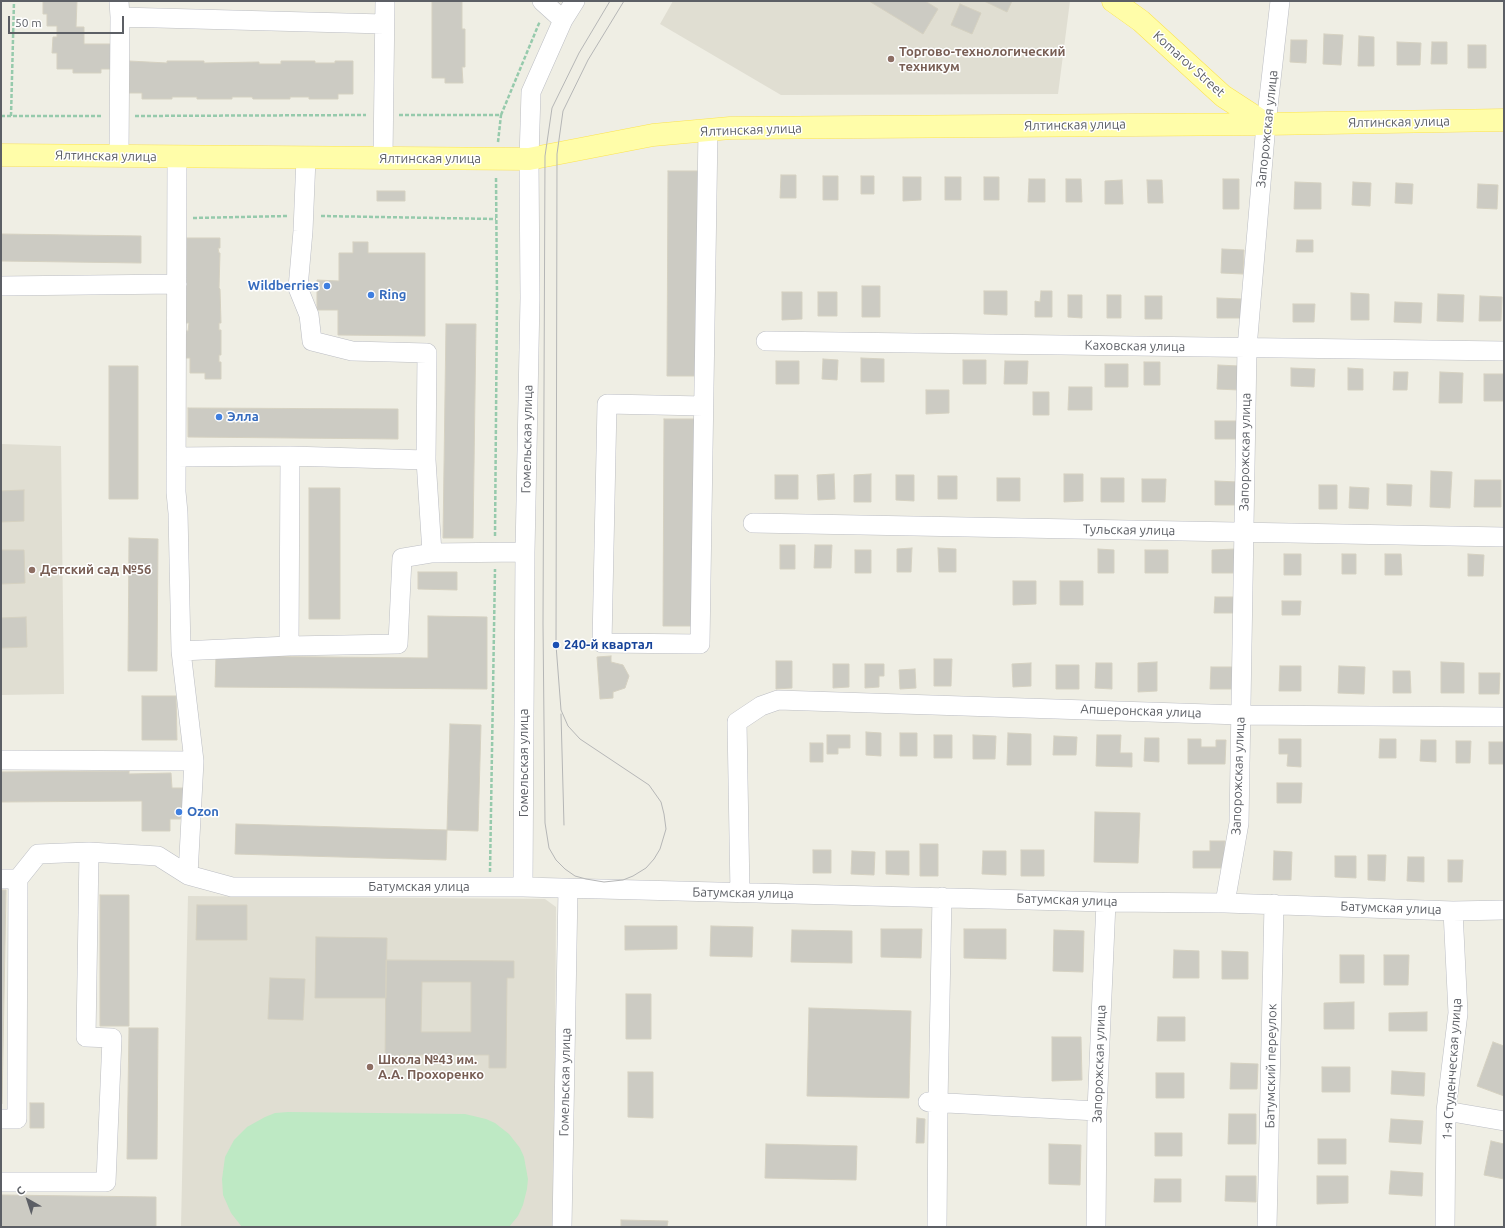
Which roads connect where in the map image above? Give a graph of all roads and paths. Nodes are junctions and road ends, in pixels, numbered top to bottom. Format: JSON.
{"nodes":[{"id":1,"x":14,"y":1,"type":"edge"},
{"id":2,"x":385,"y":1,"type":"edge"},
{"id":3,"x":575,"y":1,"type":"edge"},
{"id":4,"x":1113,"y":1,"type":"edge"},
{"id":5,"x":1280,"y":1,"type":"edge"},
{"id":6,"x":545,"y":3,"type":"edge"},
{"id":7,"x":120,"y":9,"type":"edge"},
{"id":8,"x":563,"y":20,"type":"junction"},
{"id":9,"x":384,"y":24,"type":"junction"},
{"id":10,"x":383,"y":115,"type":"junction"},
{"id":11,"x":501,"y":115,"type":"junction"},
{"id":12,"x":1,"y":116,"type":"edge"},
{"id":13,"x":12,"y":116,"type":"junction"},
{"id":14,"x":118,"y":116,"type":"junction"},
{"id":15,"x":1504,"y":120,"type":"edge"},
{"id":16,"x":1266,"y":124,"type":"junction"},
{"id":17,"x":708,"y":130,"type":"junction"},
{"id":18,"x":1,"y":155,"type":"edge"},
{"id":19,"x":119,"y":156,"type":"junction"},
{"id":20,"x":177,"y":156,"type":"junction"},
{"id":21,"x":306,"y":158,"type":"junction"},
{"id":22,"x":383,"y":158,"type":"junction"},
{"id":23,"x":495,"y":159,"type":"junction"},
{"id":24,"x":529,"y":159,"type":"junction"},
{"id":25,"x":304,"y":216,"type":"junction"},
{"id":26,"x":177,"y":218,"type":"junction"},
{"id":27,"x":496,"y":219,"type":"junction"},
{"id":28,"x":177,"y":284,"type":"junction"},
{"id":29,"x":1,"y":286,"type":"edge"},
{"id":30,"x":766,"y":341,"type":"dead end"},
{"id":31,"x":1247,"y":348,"type":"junction"},
{"id":32,"x":1504,"y":351,"type":"edge"},
{"id":33,"x":703,"y":406,"type":"junction"},
{"id":34,"x":290,"y":456,"type":"junction"},
{"id":35,"x":176,"y":457,"type":"junction"},
{"id":36,"x":426,"y":460,"type":"junction"},
{"id":37,"x":754,"y":523,"type":"dead end"},
{"id":38,"x":1244,"y":532,"type":"junction"},
{"id":39,"x":1504,"y":538,"type":"edge"},
{"id":40,"x":432,"y":552,"type":"junction"},
{"id":41,"x":495,"y":552,"type":"junction"},
{"id":42,"x":525,"y":552,"type":"junction"},
{"id":43,"x":290,"y":646,"type":"junction"},
{"id":44,"x":181,"y":651,"type":"junction"},
{"id":45,"x":1241,"y":715,"type":"junction"},
{"id":46,"x":1504,"y":717,"type":"edge"},
{"id":47,"x":1,"y":760,"type":"edge"},
{"id":48,"x":194,"y":761,"type":"junction"},
{"id":49,"x":89,"y":852,"type":"junction"},
{"id":50,"x":188,"y":875,"type":"junction"},
{"id":51,"x":10,"y":879,"type":"edge"},
{"id":52,"x":490,"y":887,"type":"junction"},
{"id":53,"x":523,"y":887,"type":"junction"},
{"id":54,"x":568,"y":889,"type":"junction"},
{"id":55,"x":740,"y":893,"type":"junction"},
{"id":56,"x":942,"y":897,"type":"junction"},
{"id":57,"x":1106,"y":902,"type":"junction"},
{"id":58,"x":1225,"y":903,"type":"junction"},
{"id":59,"x":1274,"y":904,"type":"junction"},
{"id":60,"x":1504,"y":910,"type":"edge"},
{"id":61,"x":1453,"y":911,"type":"junction"},
{"id":62,"x":933,"y":1103,"type":"junction"},
{"id":63,"x":1097,"y":1111,"type":"junction"},
{"id":64,"x":1446,"y":1111,"type":"junction"},
{"id":65,"x":1,"y":1119,"type":"edge"},
{"id":66,"x":1504,"y":1121,"type":"edge"},
{"id":67,"x":1,"y":1182,"type":"edge"},
{"id":68,"x":562,"y":1227,"type":"edge"},
{"id":69,"x":937,"y":1227,"type":"edge"},
{"id":70,"x":1096,"y":1227,"type":"edge"},
{"id":71,"x":1267,"y":1227,"type":"edge"},
{"id":72,"x":1445,"y":1227,"type":"edge"}],
"edges":[{"from":1,"to":13,"type":"path"},
{"from":2,"to":9,"type":"street"},
{"from":3,"to":8,"type":"street","name":"Гомельская улица"},
{"from":4,"to":16,"type":"main road","name":"Komarov Street"},
{"from":5,"to":16,"type":"street","name":"Запорожская улица"},
{"from":6,"to":8,"type":"street"},
{"from":6,"to":11,"type":"path"},
{"from":7,"to":9,"type":"street"},
{"from":7,"to":14,"type":"street"},
{"from":8,"to":24,"type":"street","name":"Гомельская улица"},
{"from":9,"to":10,"type":"street"},
{"from":10,"to":11,"type":"path"},
{"from":10,"to":14,"type":"path"},
{"from":10,"to":22,"type":"street"},
{"from":11,"to":23,"type":"path"},
{"from":12,"to":13,"type":"path"},
{"from":13,"to":14,"type":"path"},
{"from":14,"to":19,"type":"street"},
{"from":15,"to":16,"type":"main road","name":"Ялтинская улица"},
{"from":16,"to":17,"type":"main road","name":"Ялтинская улица"},
{"from":16,"to":31,"type":"street","name":"Запорожская улица"},
{"from":17,"to":24,"type":"main road","name":"Ялтинская улица"},
{"from":17,"to":33,"type":"street"},
{"from":18,"to":19,"type":"main road","name":"Ялтинская улица"},
{"from":19,"to":20,"type":"main road","name":"Ялтинская улица"},
{"from":20,"to":21,"type":"main road","name":"Ялтинская улица"},
{"from":20,"to":26,"type":"street"},
{"from":21,"to":22,"type":"main road","name":"Ялтинская улица"},
{"from":21,"to":25,"type":"street"},
{"from":22,"to":23,"type":"main road","name":"Ялтинская улица"},
{"from":23,"to":24,"type":"main road","name":"Ялтинская улица"},
{"from":23,"to":27,"type":"path"},
{"from":24,"to":42,"type":"street","name":"Гомельская улица"},
{"from":25,"to":26,"type":"path"},
{"from":25,"to":27,"type":"path"},
{"from":25,"to":36,"type":"street"},
{"from":26,"to":28,"type":"street"},
{"from":27,"to":41,"type":"path"},
{"from":28,"to":29,"type":"street"},
{"from":28,"to":35,"type":"street"},
{"from":30,"to":31,"type":"street","name":"Каховская улица"},
{"from":31,"to":32,"type":"street","name":"Каховская улица"},
{"from":31,"to":38,"type":"street","name":"Запорожская улица"},
{"from":33,"to":33,"type":"street"},
{"from":34,"to":35,"type":"street"},
{"from":34,"to":36,"type":"street"},
{"from":34,"to":43,"type":"street"},
{"from":35,"to":44,"type":"street"},
{"from":36,"to":40,"type":"street"},
{"from":37,"to":38,"type":"street","name":"Тульская улица"},
{"from":38,"to":39,"type":"street","name":"Тульская улица"},
{"from":38,"to":45,"type":"street","name":"Запорожская улица"},
{"from":40,"to":41,"type":"street"},
{"from":40,"to":43,"type":"street"},
{"from":41,"to":42,"type":"street"},
{"from":41,"to":52,"type":"path"},
{"from":42,"to":53,"type":"street","name":"Гомельская улица"},
{"from":43,"to":44,"type":"street"},
{"from":44,"to":48,"type":"street"},
{"from":45,"to":46,"type":"street","name":"Апшеронская улица"},
{"from":45,"to":55,"type":"street","name":"Апшеронская улица"},
{"from":45,"to":58,"type":"street","name":"Запорожская улица"},
{"from":47,"to":48,"type":"street"},
{"from":48,"to":50,"type":"street"},
{"from":49,"to":50,"type":"street","name":"Батумская улица"},
{"from":49,"to":51,"type":"street","name":"Батумская улица"},
{"from":49,"to":67,"type":"street"},
{"from":50,"to":52,"type":"street","name":"Батумская улица"},
{"from":51,"to":65,"type":"street"},
{"from":52,"to":53,"type":"street","name":"Батумская улица"},
{"from":53,"to":54,"type":"street","name":"Батумская улица"},
{"from":54,"to":55,"type":"street","name":"Батумская улица"},
{"from":54,"to":68,"type":"street","name":"Гомельская улица"},
{"from":55,"to":56,"type":"street","name":"Батумская улица"},
{"from":56,"to":57,"type":"street","name":"Батумская улица"},
{"from":56,"to":62,"type":"street"},
{"from":57,"to":58,"type":"street","name":"Батумская улица"},
{"from":57,"to":63,"type":"street","name":"Запорожская улица"},
{"from":58,"to":59,"type":"street","name":"Батумская улица"},
{"from":59,"to":61,"type":"street","name":"Батумская улица"},
{"from":59,"to":71,"type":"street","name":"Батумский переулок"},
{"from":60,"to":61,"type":"street","name":"Батумская улица"},
{"from":61,"to":64,"type":"street","name":"1-я Студенческая улица"},
{"from":62,"to":63,"type":"street"},
{"from":62,"to":69,"type":"street"},
{"from":63,"to":70,"type":"street","name":"Запорожская улица"},
{"from":64,"to":66,"type":"street"},
{"from":64,"to":72,"type":"street","name":"1-я Студенческая улица"}]}
